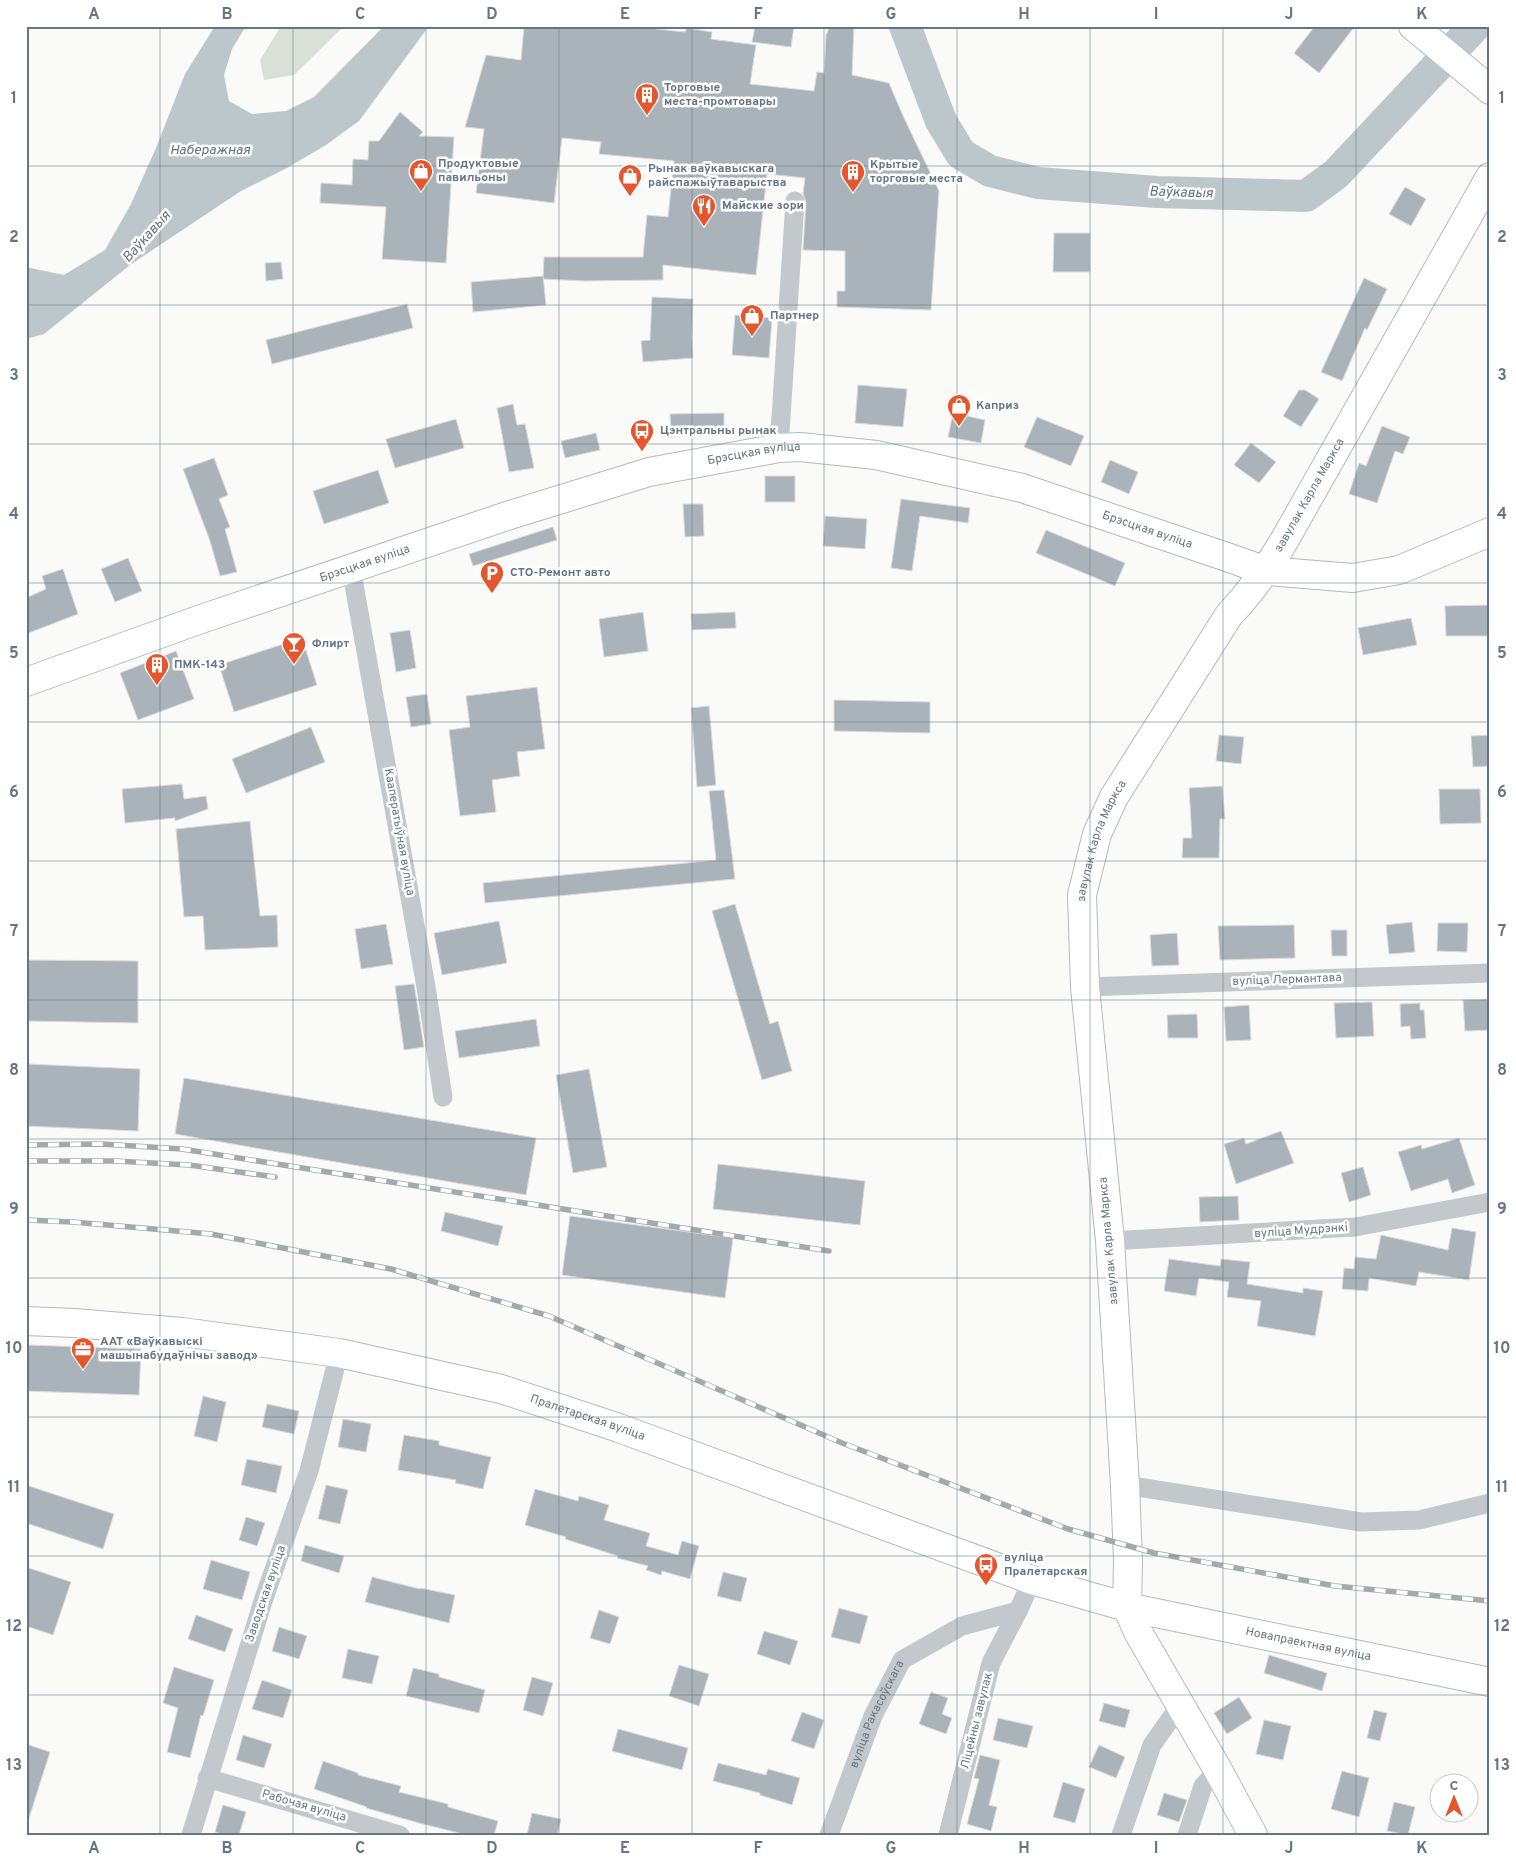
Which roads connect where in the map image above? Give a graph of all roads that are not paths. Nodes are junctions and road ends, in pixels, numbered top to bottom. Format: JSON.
{"nodes":[{"id":1,"x":1420,"y":32,"type":"edge"},
{"id":2,"x":1490,"y":90,"type":"edge"},
{"id":3,"x":1490,"y":177,"type":"edge"},
{"id":4,"x":795,"y":202,"type":"dead end"},
{"id":5,"x":779,"y":448,"type":"junction"},
{"id":6,"x":1490,"y":532,"type":"edge"},
{"id":7,"x":352,"y":568,"type":"junction"},
{"id":8,"x":1266,"y":571,"type":"junction"},
{"id":9,"x":26,"y":682,"type":"edge"},
{"id":10,"x":1490,"y":973,"type":"edge"},
{"id":11,"x":1085,"y":987,"type":"junction"},
{"id":12,"x":443,"y":1097,"type":"dead end"},
{"id":13,"x":1490,"y":1202,"type":"edge"},
{"id":14,"x":1110,"y":1241,"type":"junction"},
{"id":15,"x":26,"y":1321,"type":"edge"},
{"id":16,"x":339,"y":1353,"type":"junction"},
{"id":17,"x":1125,"y":1485,"type":"junction"},
{"id":18,"x":1490,"y":1503,"type":"edge"},
{"id":19,"x":1032,"y":1580,"type":"junction"},
{"id":20,"x":1127,"y":1607,"type":"junction"},
{"id":21,"x":1018,"y":1611,"type":"junction"},
{"id":22,"x":1490,"y":1682,"type":"edge"},
{"id":23,"x":1181,"y":1704,"type":"junction"},
{"id":24,"x":1218,"y":1770,"type":"junction"},
{"id":25,"x":207,"y":1778,"type":"junction"},
{"id":26,"x":191,"y":1835,"type":"edge"},
{"id":27,"x":400,"y":1835,"type":"edge"},
{"id":28,"x":829,"y":1835,"type":"edge"},
{"id":29,"x":948,"y":1835,"type":"edge"},
{"id":30,"x":1121,"y":1835,"type":"edge"},
{"id":31,"x":1187,"y":1835,"type":"edge"},
{"id":32,"x":1253,"y":1835,"type":"edge"}],
"edges":[{"from":1,"to":2,"type":"street"},
{"from":3,"to":8,"type":"street","name":"завулак Карла Маркса"},
{"from":4,"to":5,"type":"street"},
{"from":5,"to":7,"type":"street","name":"Брэсцкая вуліца"},
{"from":5,"to":8,"type":"street","name":"Брэсцкая вуліца"},
{"from":6,"to":8,"type":"street","name":"Брэсцкая вуліца"},
{"from":7,"to":9,"type":"street","name":"Брэсцкая вуліца"},
{"from":7,"to":12,"type":"street","name":"Кааператыўная вуліца"},
{"from":8,"to":11,"type":"street","name":"завулак Карла Маркса"},
{"from":10,"to":11,"type":"street","name":"вуліца Лермантава"},
{"from":11,"to":14,"type":"street","name":"завулак Карла Маркса"},
{"from":13,"to":14,"type":"street","name":"вуліца Мудрэнкі"},
{"from":14,"to":17,"type":"street","name":"завулак Карла Маркса"},
{"from":15,"to":16,"type":"street","name":"Пралетарская вуліца"},
{"from":16,"to":19,"type":"street","name":"Пралетарская вуліца"},
{"from":16,"to":25,"type":"street","name":"Заводская вуліца"},
{"from":17,"to":18,"type":"street"},
{"from":17,"to":20,"type":"street","name":"завулак Карла Маркса"},
{"from":19,"to":20,"type":"street","name":"Пралетарская вуліца"},
{"from":19,"to":21,"type":"street"},
{"from":20,"to":22,"type":"street","name":"Новапраектная вуліца"},
{"from":20,"to":23,"type":"street"},
{"from":21,"to":28,"type":"street","name":"вуліца Ракасоўскага"},
{"from":21,"to":29,"type":"street","name":"Ліцейны завулак"},
{"from":23,"to":24,"type":"street"},
{"from":23,"to":30,"type":"street"},
{"from":24,"to":31,"type":"street"},
{"from":24,"to":32,"type":"street"},
{"from":25,"to":26,"type":"street","name":"Заводская вуліца"},
{"from":25,"to":27,"type":"street","name":"Рабочая вуліца"}]}
